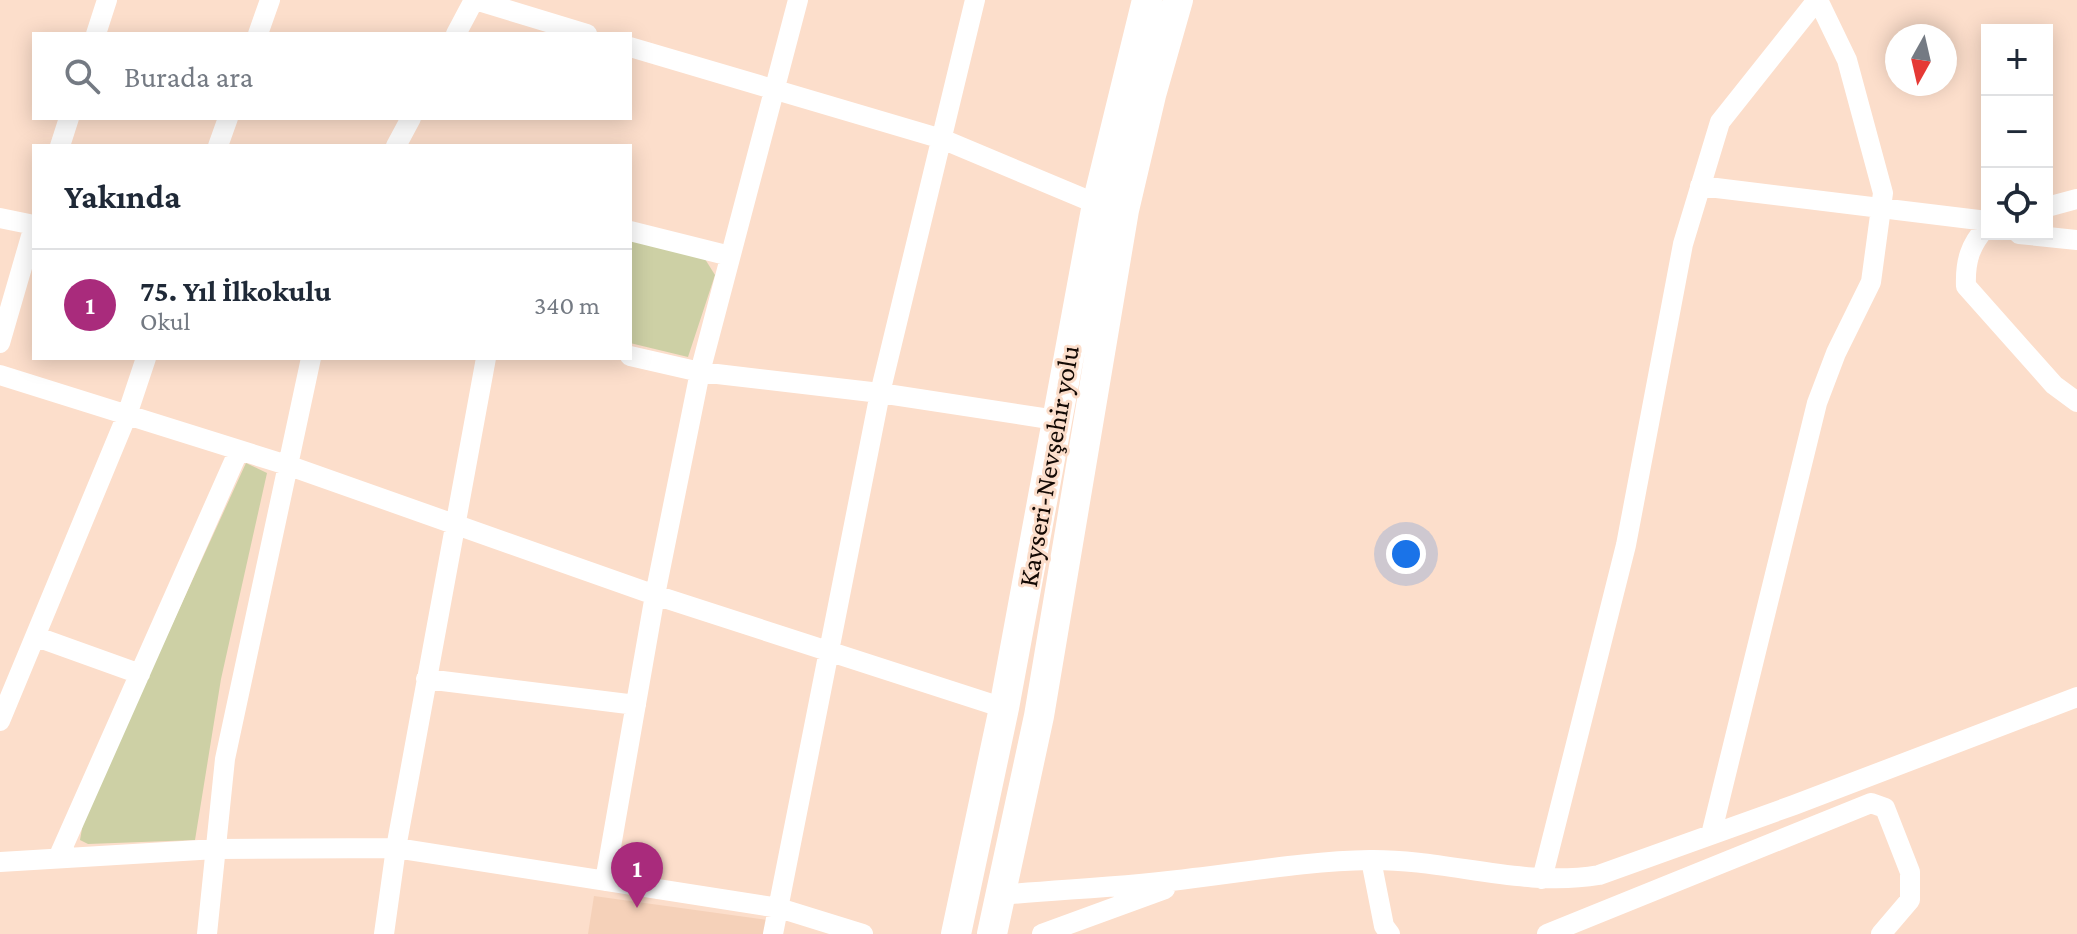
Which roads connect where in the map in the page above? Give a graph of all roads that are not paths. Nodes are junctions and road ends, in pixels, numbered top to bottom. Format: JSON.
{"nodes":[{"id":1,"x":107,"y":0,"type":"edge"},
{"id":2,"x":270,"y":0,"type":"edge"},
{"id":3,"x":474,"y":0,"type":"edge"},
{"id":4,"x":798,"y":0,"type":"edge"},
{"id":5,"x":975,"y":0,"type":"edge"},
{"id":6,"x":1147,"y":0,"type":"edge"},
{"id":7,"x":1178,"y":0,"type":"edge"},
{"id":8,"x":1818,"y":0,"type":"edge"},
{"id":9,"x":97,"y":32,"type":"edge"},
{"id":10,"x":259,"y":32,"type":"edge"},
{"id":11,"x":457,"y":32,"type":"edge"},
{"id":12,"x":580,"y":32,"type":"edge"},
{"id":13,"x":632,"y":48,"type":"edge"},
{"id":14,"x":774,"y":91,"type":"junction"},
{"id":15,"x":68,"y":120,"type":"edge"},
{"id":16,"x":227,"y":120,"type":"edge"},
{"id":17,"x":410,"y":120,"type":"edge"},
{"id":18,"x":942,"y":139,"type":"junction"},
{"id":19,"x":61,"y":144,"type":"edge"},
{"id":20,"x":219,"y":144,"type":"edge"},
{"id":21,"x":397,"y":144,"type":"edge"},
{"id":22,"x":1700,"y":186,"type":"junction"},
{"id":23,"x":2077,"y":199,"type":"edge"},
{"id":24,"x":1097,"y":204,"type":"junction"},
{"id":25,"x":2053,"y":205,"type":"edge"},
{"id":26,"x":1881,"y":208,"type":"junction"},
{"id":27,"x":0,"y":218,"type":"edge"},
{"id":28,"x":1981,"y":223,"type":"edge"},
{"id":29,"x":32,"y":226,"type":"edge"},
{"id":30,"x":1981,"y":231,"type":"edge"},
{"id":31,"x":632,"y":232,"type":"edge"},
{"id":32,"x":32,"y":233,"type":"edge"},
{"id":33,"x":2053,"y":238,"type":"edge"},
{"id":34,"x":2077,"y":240,"type":"edge"},
{"id":35,"x":730,"y":256,"type":"junction"},
{"id":36,"x":0,"y":343,"type":"edge"},
{"id":37,"x":632,"y":356,"type":"edge"},
{"id":38,"x":145,"y":360,"type":"edge"},
{"id":39,"x":311,"y":360,"type":"edge"},
{"id":40,"x":486,"y":360,"type":"edge"},
{"id":41,"x":700,"y":372,"type":"junction"},
{"id":42,"x":0,"y":375,"type":"edge"},
{"id":43,"x":880,"y":393,"type":"junction"},
{"id":44,"x":2073,"y":394,"type":"edge"},
{"id":45,"x":127,"y":415,"type":"junction"},
{"id":46,"x":1056,"y":420,"type":"junction"},
{"id":47,"x":239,"y":450,"type":"junction"},
{"id":48,"x":287,"y":465,"type":"junction"},
{"id":49,"x":454,"y":522,"type":"junction"},
{"id":50,"x":655,"y":595,"type":"junction"},
{"id":51,"x":37,"y":637,"type":"junction"},
{"id":52,"x":831,"y":651,"type":"junction"},
{"id":53,"x":140,"y":674,"type":"junction"},
{"id":54,"x":426,"y":679,"type":"junction"},
{"id":55,"x":2077,"y":697,"type":"edge"},
{"id":56,"x":636,"y":705,"type":"junction"},
{"id":57,"x":1004,"y":708,"type":"junction"},
{"id":58,"x":0,"y":721,"type":"edge"},
{"id":59,"x":1711,"y":835,"type":"junction"},
{"id":60,"x":396,"y":848,"type":"junction"},
{"id":61,"x":216,"y":849,"type":"junction"},
{"id":62,"x":58,"y":858,"type":"junction"},
{"id":63,"x":1371,"y":860,"type":"junction"},
{"id":64,"x":0,"y":862,"type":"edge"},
{"id":65,"x":1192,"y":879,"type":"junction"},
{"id":66,"x":1542,"y":879,"type":"junction"},
{"id":67,"x":605,"y":881,"type":"junction"},
{"id":68,"x":1000,"y":895,"type":"junction"},
{"id":69,"x":779,"y":908,"type":"junction"},
{"id":70,"x":207,"y":934,"type":"edge"},
{"id":71,"x":384,"y":934,"type":"edge"},
{"id":72,"x":773,"y":934,"type":"edge"},
{"id":73,"x":863,"y":934,"type":"edge"},
{"id":74,"x":956,"y":934,"type":"edge"},
{"id":75,"x":992,"y":934,"type":"edge"},
{"id":76,"x":1042,"y":934,"type":"edge"},
{"id":77,"x":1390,"y":934,"type":"edge"},
{"id":78,"x":1547,"y":934,"type":"edge"},
{"id":79,"x":1881,"y":934,"type":"edge"}],
"edges":[{"from":1,"to":9,"type":"street"},
{"from":2,"to":10,"type":"street"},
{"from":3,"to":11,"type":"street"},
{"from":3,"to":12,"type":"street"},
{"from":4,"to":14,"type":"street"},
{"from":5,"to":18,"type":"street"},
{"from":6,"to":24,"type":"highway","name":"Kayseri-Nevşehir yolu"},
{"from":7,"to":68,"type":"highway","name":"Kayseri-Nevşehir yolu"},
{"from":8,"to":22,"type":"street"},
{"from":8,"to":26,"type":"street"},
{"from":13,"to":14,"type":"street"},
{"from":14,"to":18,"type":"street"},
{"from":14,"to":35,"type":"street"},
{"from":15,"to":19,"type":"street"},
{"from":16,"to":20,"type":"street"},
{"from":17,"to":21,"type":"street"},
{"from":18,"to":24,"type":"street"},
{"from":18,"to":43,"type":"street"},
{"from":22,"to":26,"type":"street"},
{"from":22,"to":66,"type":"street"},
{"from":23,"to":25,"type":"street"},
{"from":24,"to":46,"type":"highway","name":"Kayseri-Nevşehir yolu"},
{"from":26,"to":28,"type":"street"},
{"from":26,"to":59,"type":"street"},
{"from":27,"to":29,"type":"street"},
{"from":30,"to":44,"type":"street"},
{"from":31,"to":35,"type":"street"},
{"from":32,"to":36,"type":"street"},
{"from":33,"to":34,"type":"street"},
{"from":35,"to":41,"type":"street"},
{"from":37,"to":41,"type":"street"},
{"from":38,"to":45,"type":"street"},
{"from":39,"to":48,"type":"street"},
{"from":40,"to":49,"type":"street"},
{"from":41,"to":43,"type":"street"},
{"from":41,"to":50,"type":"street"},
{"from":42,"to":45,"type":"street"},
{"from":43,"to":46,"type":"street"},
{"from":43,"to":52,"type":"street"},
{"from":45,"to":47,"type":"street"},
{"from":45,"to":51,"type":"street"},
{"from":46,"to":57,"type":"highway","name":"Kayseri-Nevşehir yolu"},
{"from":47,"to":48,"type":"street"},
{"from":47,"to":53,"type":"street"},
{"from":48,"to":49,"type":"street"},
{"from":48,"to":61,"type":"street"},
{"from":49,"to":50,"type":"street"},
{"from":49,"to":54,"type":"street"},
{"from":50,"to":52,"type":"street"},
{"from":50,"to":56,"type":"street"},
{"from":51,"to":53,"type":"street"},
{"from":51,"to":58,"type":"street"},
{"from":52,"to":57,"type":"street"},
{"from":52,"to":69,"type":"street"},
{"from":53,"to":62,"type":"street"},
{"from":54,"to":56,"type":"street"},
{"from":54,"to":60,"type":"street"},
{"from":55,"to":59,"type":"street"},
{"from":56,"to":67,"type":"street"},
{"from":57,"to":74,"type":"highway","name":"Kayseri-Nevşehir yolu"},
{"from":59,"to":66,"type":"street"},
{"from":60,"to":61,"type":"street"},
{"from":60,"to":67,"type":"street"},
{"from":60,"to":71,"type":"street"},
{"from":61,"to":62,"type":"street"},
{"from":61,"to":70,"type":"street"},
{"from":62,"to":64,"type":"street"},
{"from":63,"to":65,"type":"street"},
{"from":63,"to":66,"type":"street"},
{"from":63,"to":77,"type":"street"},
{"from":65,"to":68,"type":"street"},
{"from":65,"to":76,"type":"street"},
{"from":67,"to":69,"type":"street"},
{"from":68,"to":75,"type":"highway","name":"Kayseri-Nevşehir yolu"},
{"from":69,"to":72,"type":"street"},
{"from":69,"to":73,"type":"street"},
{"from":78,"to":79,"type":"street"}]}
